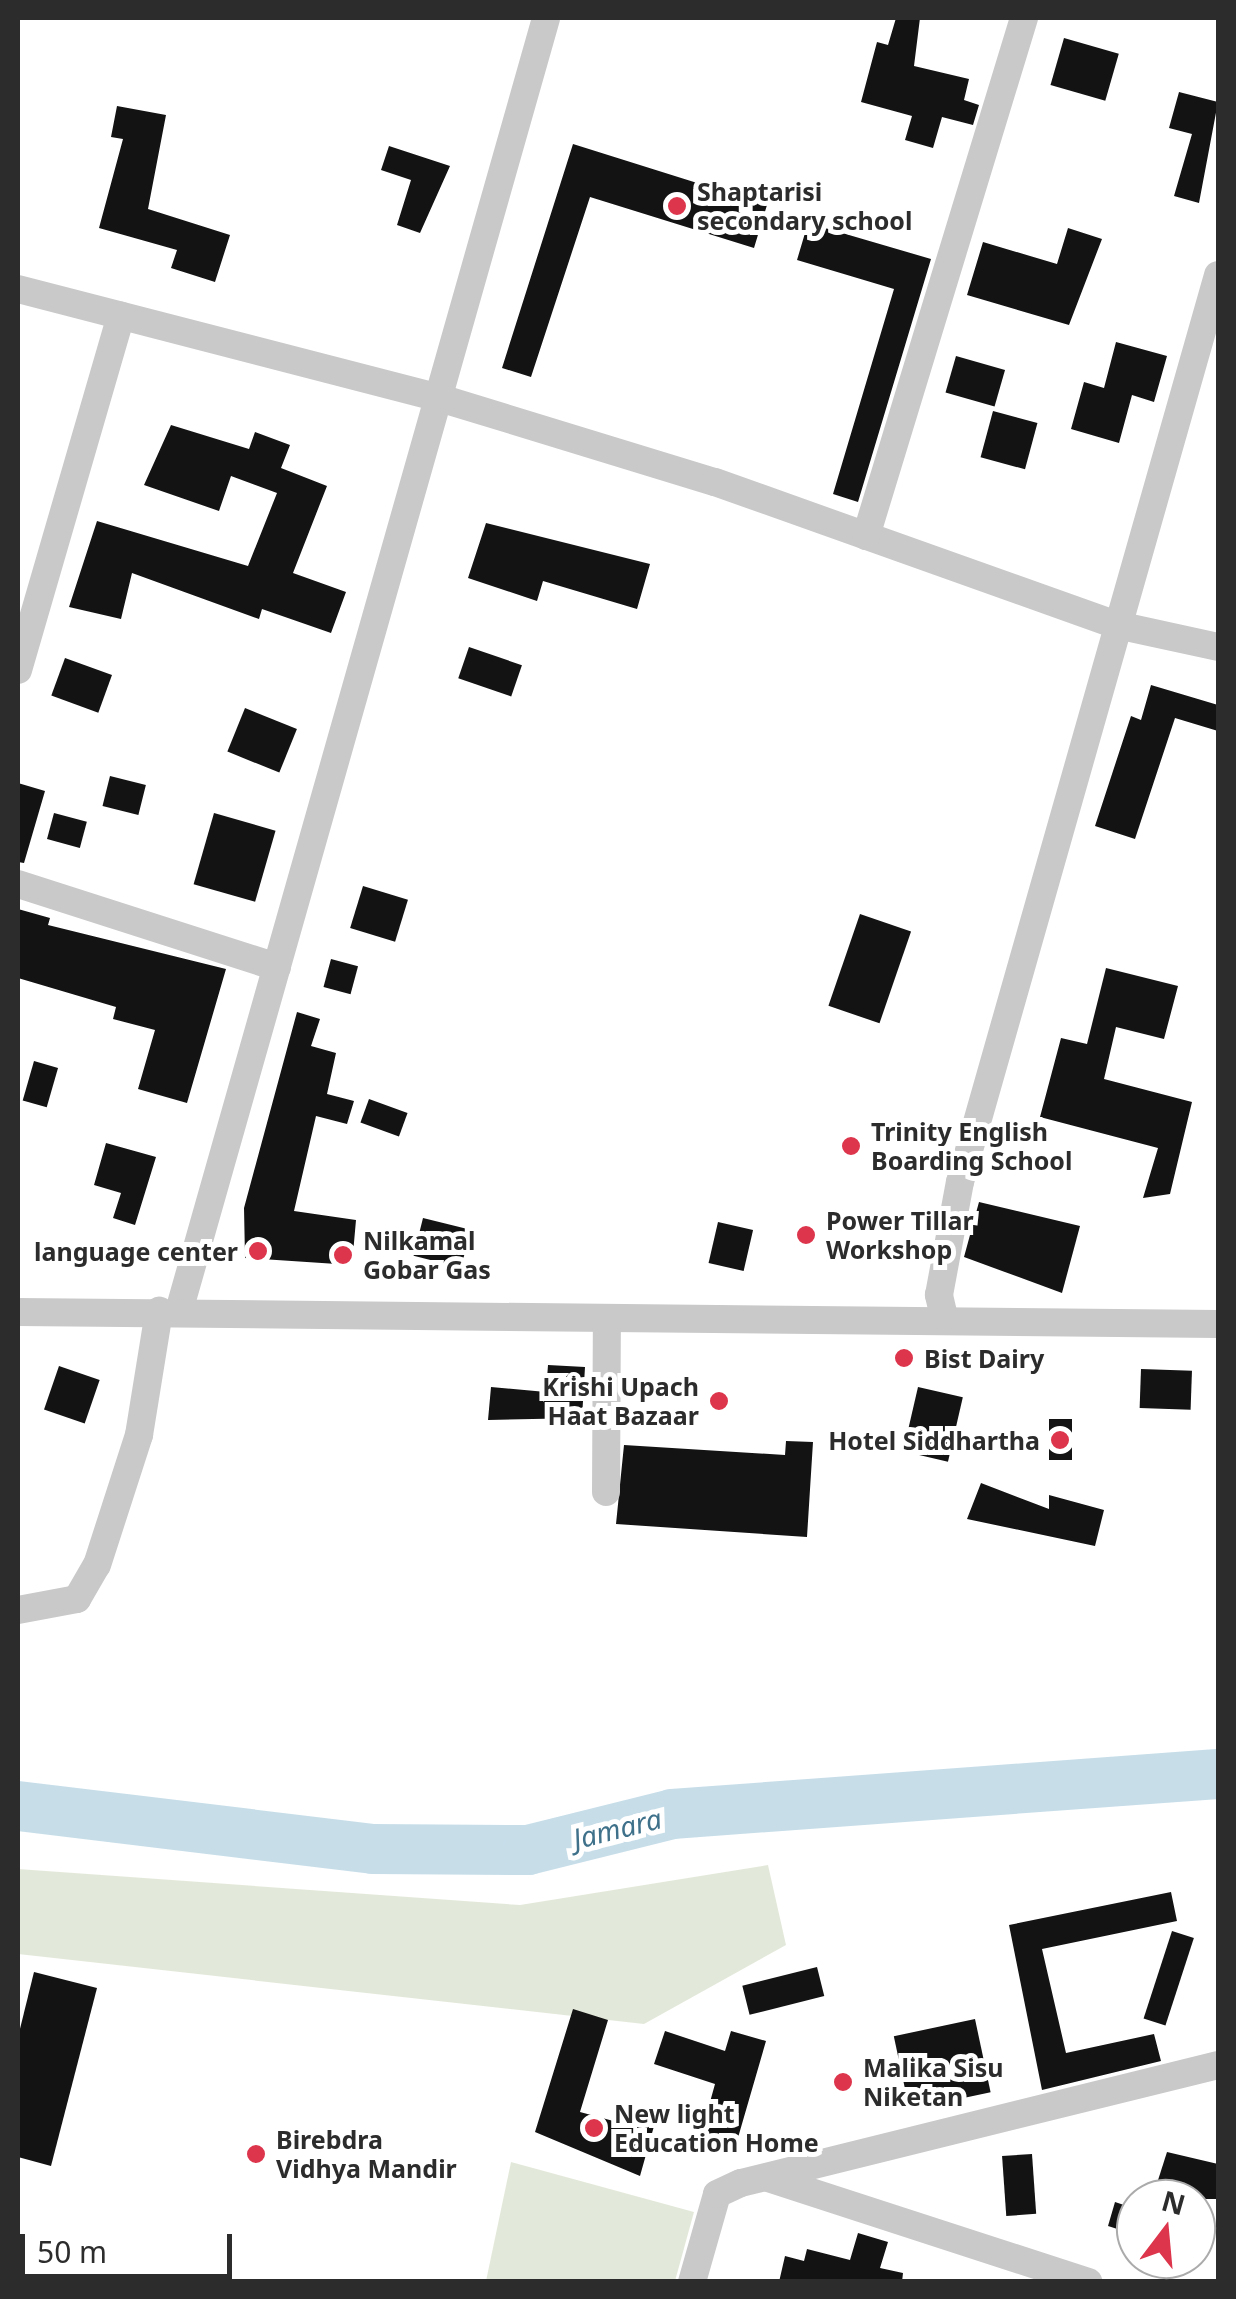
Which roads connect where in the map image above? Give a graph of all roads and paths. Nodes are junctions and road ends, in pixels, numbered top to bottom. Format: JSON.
{"nodes":[{"id":1,"x":546,"y":18,"type":"edge"},
{"id":2,"x":1024,"y":18,"type":"edge"},
{"id":3,"x":1218,"y":275,"type":"edge"},
{"id":4,"x":18,"y":290,"type":"edge"},
{"id":5,"x":121,"y":316,"type":"junction"},
{"id":6,"x":443,"y":399,"type":"junction"},
{"id":7,"x":866,"y":536,"type":"junction"},
{"id":8,"x":1117,"y":625,"type":"junction"},
{"id":9,"x":1218,"y":648,"type":"edge"},
{"id":10,"x":18,"y":670,"type":"edge"},
{"id":11,"x":18,"y":884,"type":"edge"},
{"id":12,"x":276,"y":967,"type":"junction"},
{"id":13,"x":169,"y":1311,"type":"junction"},
{"id":14,"x":18,"y":1312,"type":"edge"},
{"id":15,"x":944,"y":1317,"type":"junction"},
{"id":16,"x":607,"y":1319,"type":"junction"},
{"id":17,"x":1218,"y":1324,"type":"edge"},
{"id":18,"x":606,"y":1492,"type":"dead end"},
{"id":19,"x":18,"y":1610,"type":"edge"},
{"id":20,"x":1218,"y":2065,"type":"edge"},
{"id":21,"x":768,"y":2178,"type":"junction"},
{"id":22,"x":692,"y":2282,"type":"edge"},
{"id":23,"x":1089,"y":2282,"type":"edge"}],
"edges":[{"from":1,"to":6,"type":"street"},
{"from":2,"to":7,"type":"street"},
{"from":3,"to":8,"type":"street"},
{"from":4,"to":5,"type":"street"},
{"from":5,"to":6,"type":"street"},
{"from":5,"to":10,"type":"street"},
{"from":6,"to":7,"type":"street"},
{"from":6,"to":12,"type":"street"},
{"from":7,"to":8,"type":"street"},
{"from":8,"to":9,"type":"street"},
{"from":8,"to":15,"type":"street"},
{"from":11,"to":12,"type":"street"},
{"from":12,"to":13,"type":"street"},
{"from":13,"to":14,"type":"street"},
{"from":13,"to":16,"type":"street"},
{"from":13,"to":19,"type":"street"},
{"from":15,"to":16,"type":"street"},
{"from":15,"to":17,"type":"street"},
{"from":16,"to":18,"type":"street"},
{"from":20,"to":21,"type":"street"},
{"from":21,"to":22,"type":"street"},
{"from":21,"to":23,"type":"street"}]}
